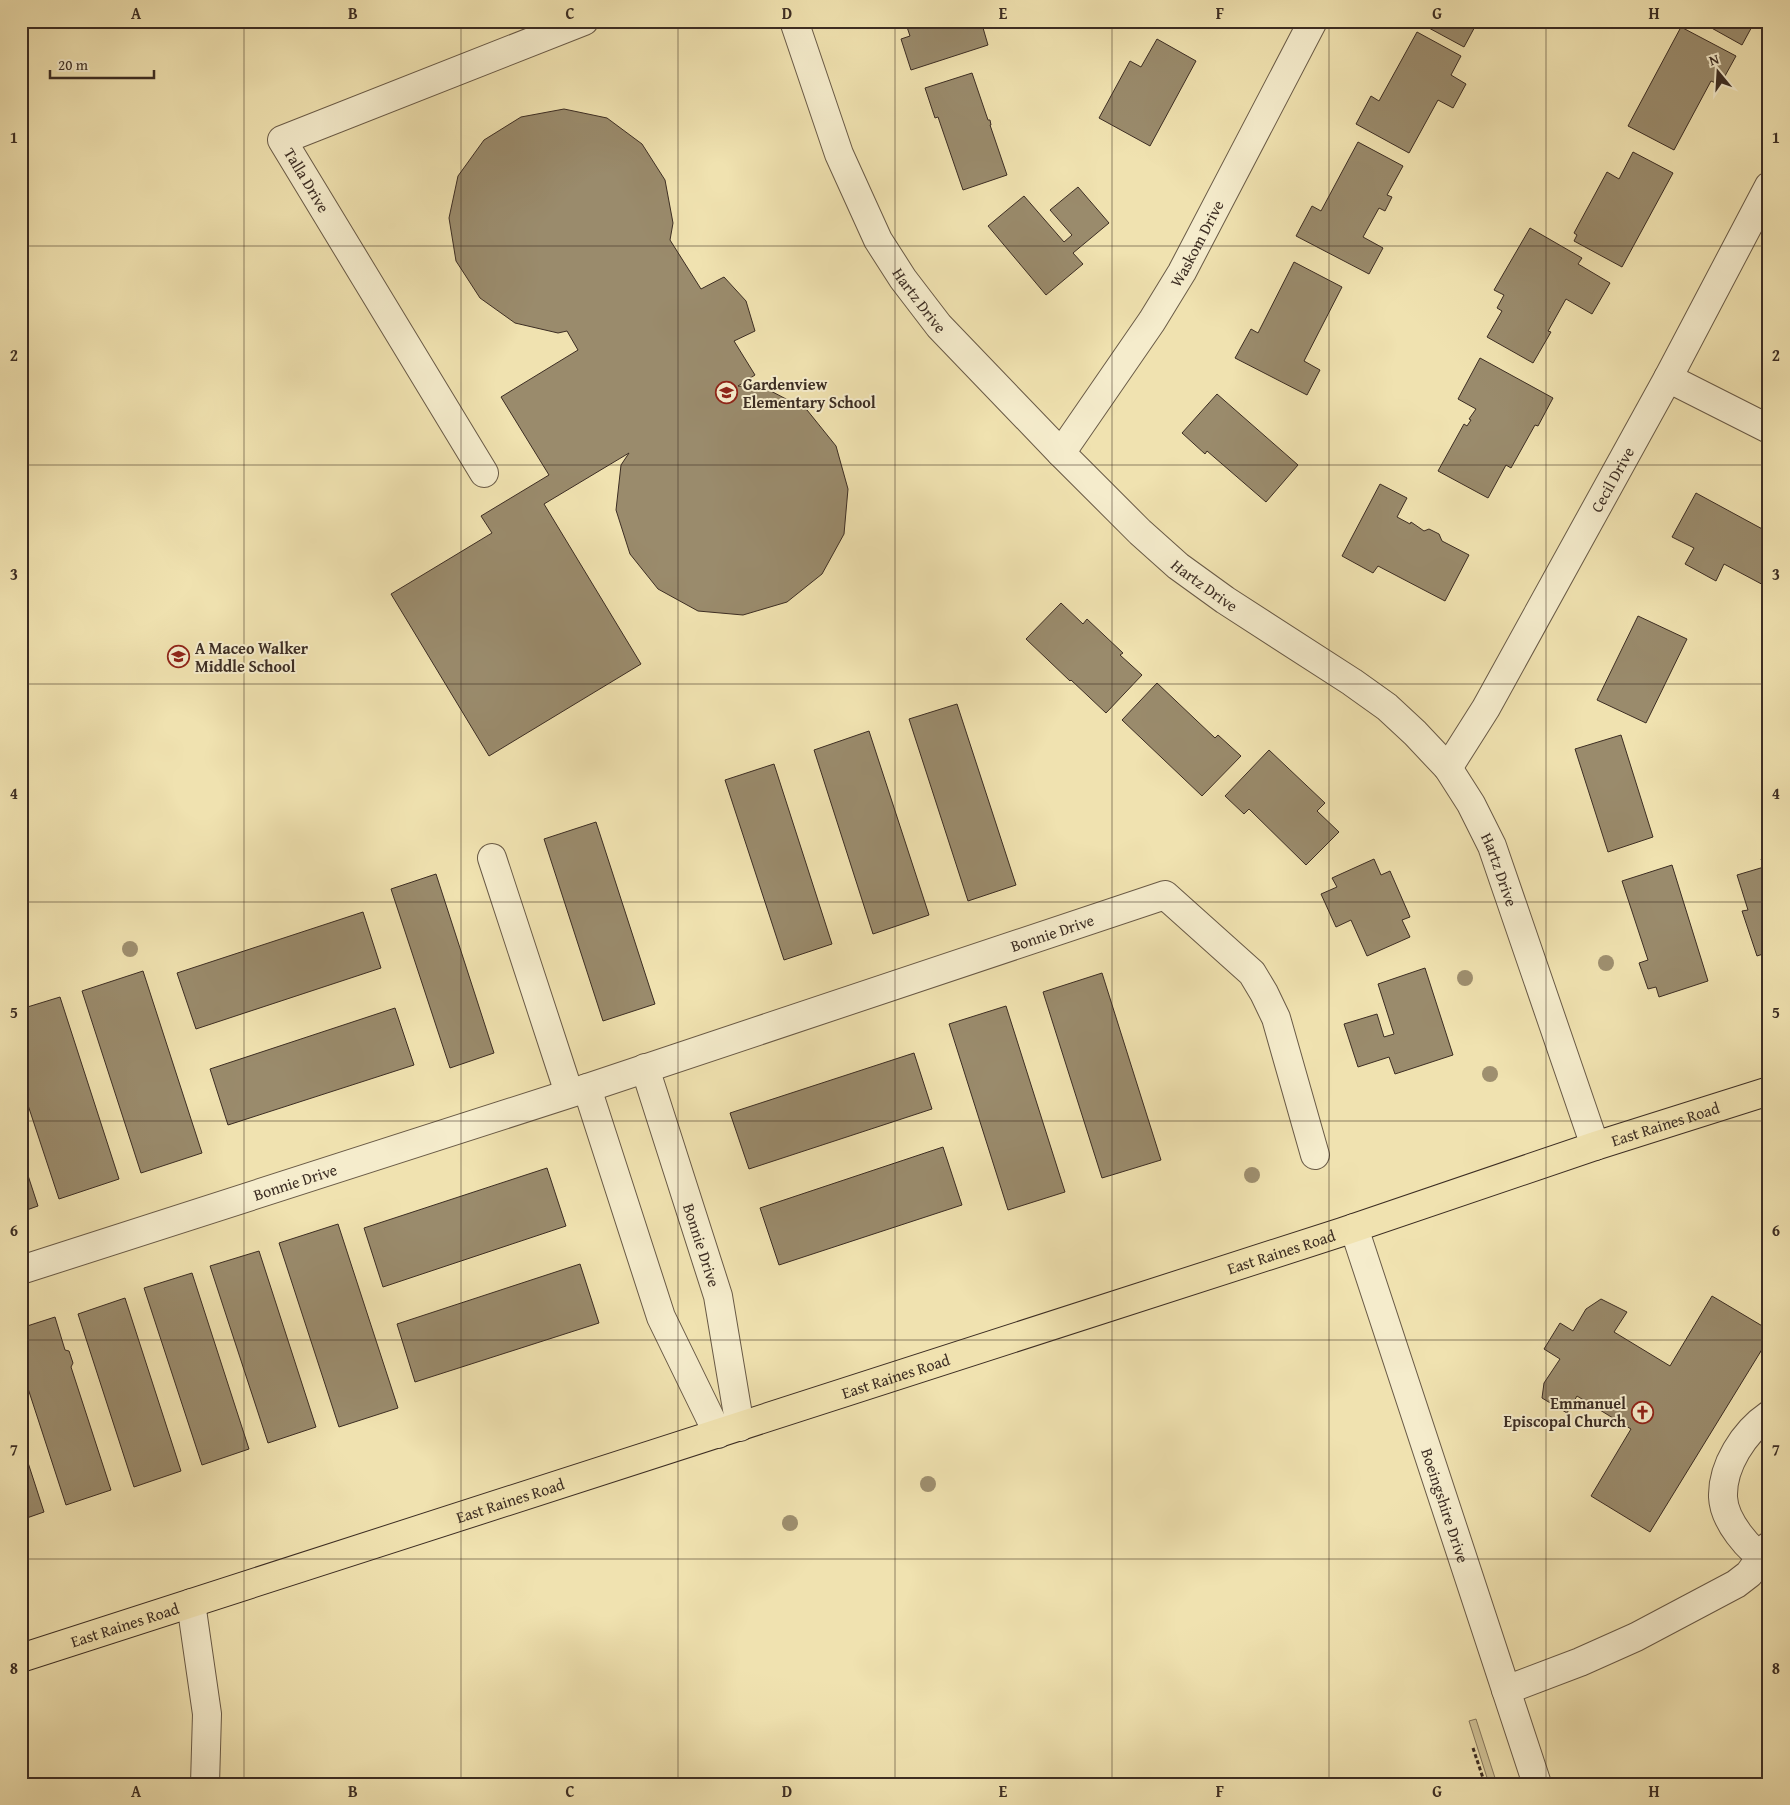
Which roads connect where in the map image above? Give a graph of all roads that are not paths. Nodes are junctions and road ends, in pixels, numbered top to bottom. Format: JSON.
{"nodes":[{"id":1,"x":584,"y":21,"type":"edge"},
{"id":2,"x":794,"y":21,"type":"edge"},
{"id":3,"x":1313,"y":21,"type":"edge"},
{"id":4,"x":1769,"y":186,"type":"edge"},
{"id":5,"x":1668,"y":378,"type":"junction"},
{"id":6,"x":1769,"y":429,"type":"edge"},
{"id":7,"x":1060,"y":453,"type":"junction"},
{"id":8,"x":484,"y":473,"type":"dead end"},
{"id":9,"x":1448,"y":768,"type":"junction"},
{"id":10,"x":492,"y":858,"type":"dead end"},
{"id":11,"x":645,"y":1068,"type":"junction"},
{"id":12,"x":578,"y":1090,"type":"junction"},
{"id":13,"x":1769,"y":1091,"type":"edge"},
{"id":14,"x":1595,"y":1146,"type":"junction"},
{"id":15,"x":1315,"y":1155,"type":"dead end"},
{"id":16,"x":1354,"y":1228,"type":"junction"},
{"id":17,"x":21,"y":1270,"type":"edge"},
{"id":18,"x":1769,"y":1415,"type":"edge"},
{"id":19,"x":729,"y":1431,"type":"junction"},
{"id":20,"x":1766,"y":1555,"type":"edge"},
{"id":21,"x":191,"y":1603,"type":"junction"},
{"id":22,"x":21,"y":1658,"type":"edge"},
{"id":23,"x":1506,"y":1690,"type":"junction"},
{"id":24,"x":205,"y":1784,"type":"edge"},
{"id":25,"x":1537,"y":1784,"type":"edge"}],
"edges":[{"from":1,"to":8,"type":"street","name":"Talla Drive"},
{"from":2,"to":7,"type":"street","name":"Hartz Drive"},
{"from":3,"to":7,"type":"street","name":"Waskom Drive"},
{"from":4,"to":5,"type":"street","name":"Cecil Drive"},
{"from":5,"to":6,"type":"street"},
{"from":5,"to":9,"type":"street","name":"Cecil Drive"},
{"from":7,"to":9,"type":"street","name":"Hartz Drive"},
{"from":9,"to":14,"type":"street","name":"Hartz Drive"},
{"from":10,"to":12,"type":"street"},
{"from":11,"to":12,"type":"street","name":"Bonnie Drive"},
{"from":11,"to":15,"type":"street","name":"Bonnie Drive"},
{"from":11,"to":19,"type":"street","name":"Bonnie Drive"},
{"from":12,"to":17,"type":"street","name":"Bonnie Drive"},
{"from":12,"to":19,"type":"street"},
{"from":13,"to":14,"type":"main road","name":"East Raines Road"},
{"from":14,"to":16,"type":"main road","name":"East Raines Road"},
{"from":16,"to":19,"type":"main road","name":"East Raines Road"},
{"from":16,"to":23,"type":"street","name":"Boeingshire Drive"},
{"from":18,"to":20,"type":"street"},
{"from":19,"to":21,"type":"main road","name":"East Raines Road"},
{"from":20,"to":23,"type":"street"},
{"from":21,"to":22,"type":"main road","name":"East Raines Road"},
{"from":21,"to":24,"type":"street"},
{"from":23,"to":25,"type":"street","name":"Boeingshire Drive"}]}
